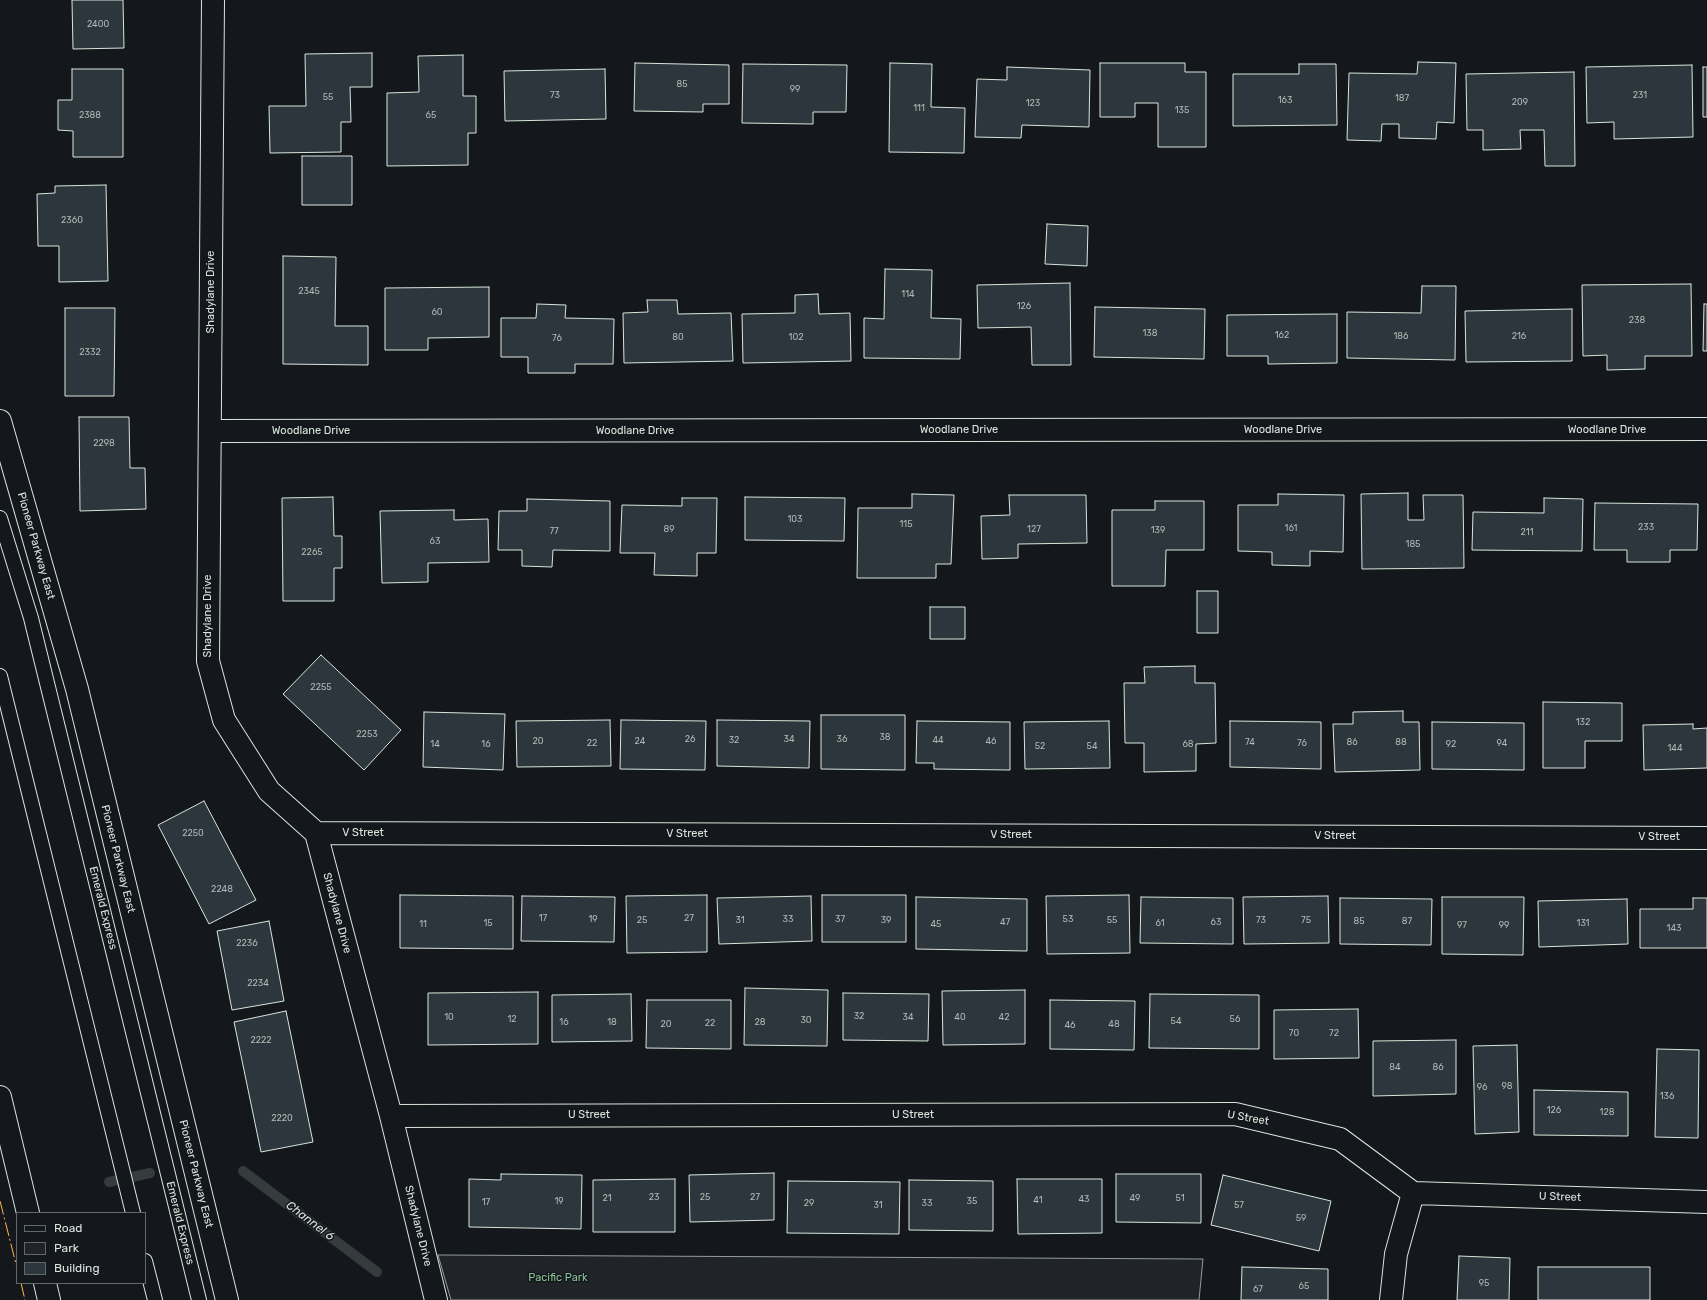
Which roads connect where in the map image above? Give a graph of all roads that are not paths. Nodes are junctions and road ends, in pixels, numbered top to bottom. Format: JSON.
{"nodes":[{"id":1,"x":213,"y":0,"type":"edge"},
{"id":2,"x":0,"y":421,"type":"edge"},
{"id":3,"x":1707,"y":429,"type":"edge"},
{"id":4,"x":210,"y":431,"type":"junction"},
{"id":5,"x":0,"y":518,"type":"edge"},
{"id":6,"x":0,"y":676,"type":"edge"},
{"id":7,"x":316,"y":833,"type":"junction"},
{"id":8,"x":1707,"y":838,"type":"edge"},
{"id":9,"x":0,"y":1097,"type":"edge"},
{"id":10,"x":391,"y":1116,"type":"junction"},
{"id":11,"x":1414,"y":1193,"type":"junction"},
{"id":12,"x":1707,"y":1202,"type":"edge"},
{"id":13,"x":132,"y":1210,"type":"edge"},
{"id":14,"x":28,"y":1212,"type":"edge"},
{"id":15,"x":146,"y":1265,"type":"edge"},
{"id":16,"x":45,"y":1284,"type":"edge"},
{"id":17,"x":50,"y":1300,"type":"edge"},
{"id":18,"x":154,"y":1300,"type":"edge"},
{"id":19,"x":199,"y":1300,"type":"edge"},
{"id":20,"x":227,"y":1300,"type":"edge"},
{"id":21,"x":436,"y":1300,"type":"edge"},
{"id":22,"x":1391,"y":1300,"type":"edge"}],
"edges":[{"from":1,"to":4,"type":"street","name":"Shadylane Drive"},
{"from":2,"to":20,"type":"street","name":"Pioneer Parkway East"},
{"from":3,"to":4,"type":"street","name":"Woodlane Drive"},
{"from":4,"to":7,"type":"street","name":"Shadylane Drive"},
{"from":5,"to":19,"type":"lane","name":"Emerald Express"},
{"from":6,"to":13,"type":"lane"},
{"from":7,"to":8,"type":"street","name":"V Street"},
{"from":7,"to":10,"type":"street","name":"Shadylane Drive"},
{"from":9,"to":14,"type":"street"},
{"from":10,"to":11,"type":"street","name":"U Street"},
{"from":10,"to":21,"type":"street","name":"Shadylane Drive"},
{"from":11,"to":12,"type":"street","name":"U Street"},
{"from":11,"to":22,"type":"street"},
{"from":15,"to":18,"type":"lane"},
{"from":16,"to":17,"type":"street"}]}
